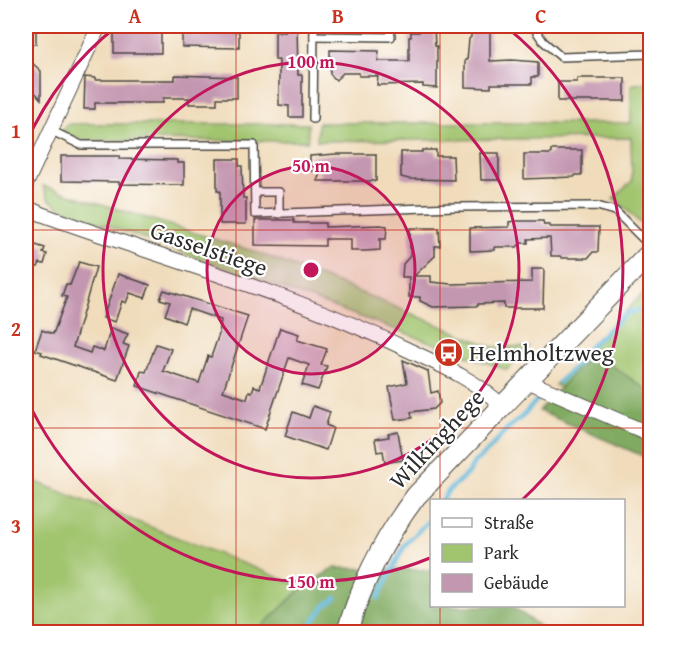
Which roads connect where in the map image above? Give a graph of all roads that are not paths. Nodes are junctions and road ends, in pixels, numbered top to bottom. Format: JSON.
{"nodes":[{"id":1,"x":99,"y":26,"type":"edge"},
{"id":2,"x":314,"y":26,"type":"edge"},
{"id":3,"x":390,"y":26,"type":"edge"},
{"id":4,"x":533,"y":26,"type":"edge"},
{"id":5,"x":314,"y":36,"type":"junction"},
{"id":6,"x":651,"y":54,"type":"edge"},
{"id":7,"x":313,"y":119,"type":"dead end"},
{"id":8,"x":50,"y":130,"type":"junction"},
{"id":9,"x":26,"y":184,"type":"edge"},
{"id":10,"x":255,"y":192,"type":"junction"},
{"id":11,"x":26,"y":207,"type":"edge"},
{"id":12,"x":279,"y":214,"type":"junction"},
{"id":13,"x":651,"y":246,"type":"edge"},
{"id":14,"x":651,"y":253,"type":"edge"},
{"id":15,"x":527,"y":381,"type":"junction"},
{"id":16,"x":502,"y":406,"type":"junction"},
{"id":17,"x":651,"y":434,"type":"edge"},
{"id":18,"x":347,"y":633,"type":"edge"}],
"edges":[{"from":1,"to":8,"type":"street"},
{"from":2,"to":5,"type":"lane"},
{"from":3,"to":5,"type":"lane"},
{"from":4,"to":6,"type":"lane"},
{"from":5,"to":7,"type":"lane"},
{"from":8,"to":9,"type":"street"},
{"from":8,"to":10,"type":"lane"},
{"from":10,"to":12,"type":"lane"},
{"from":10,"to":12,"type":"lane"},
{"from":11,"to":16,"type":"street","name":"Gasselstiege"},
{"from":12,"to":13,"type":"lane"},
{"from":14,"to":15,"type":"street","name":"Wilkinghege"},
{"from":15,"to":16,"type":"street","name":"Wilkinghege"},
{"from":15,"to":17,"type":"street"},
{"from":16,"to":18,"type":"street","name":"Wilkinghege"}]}
